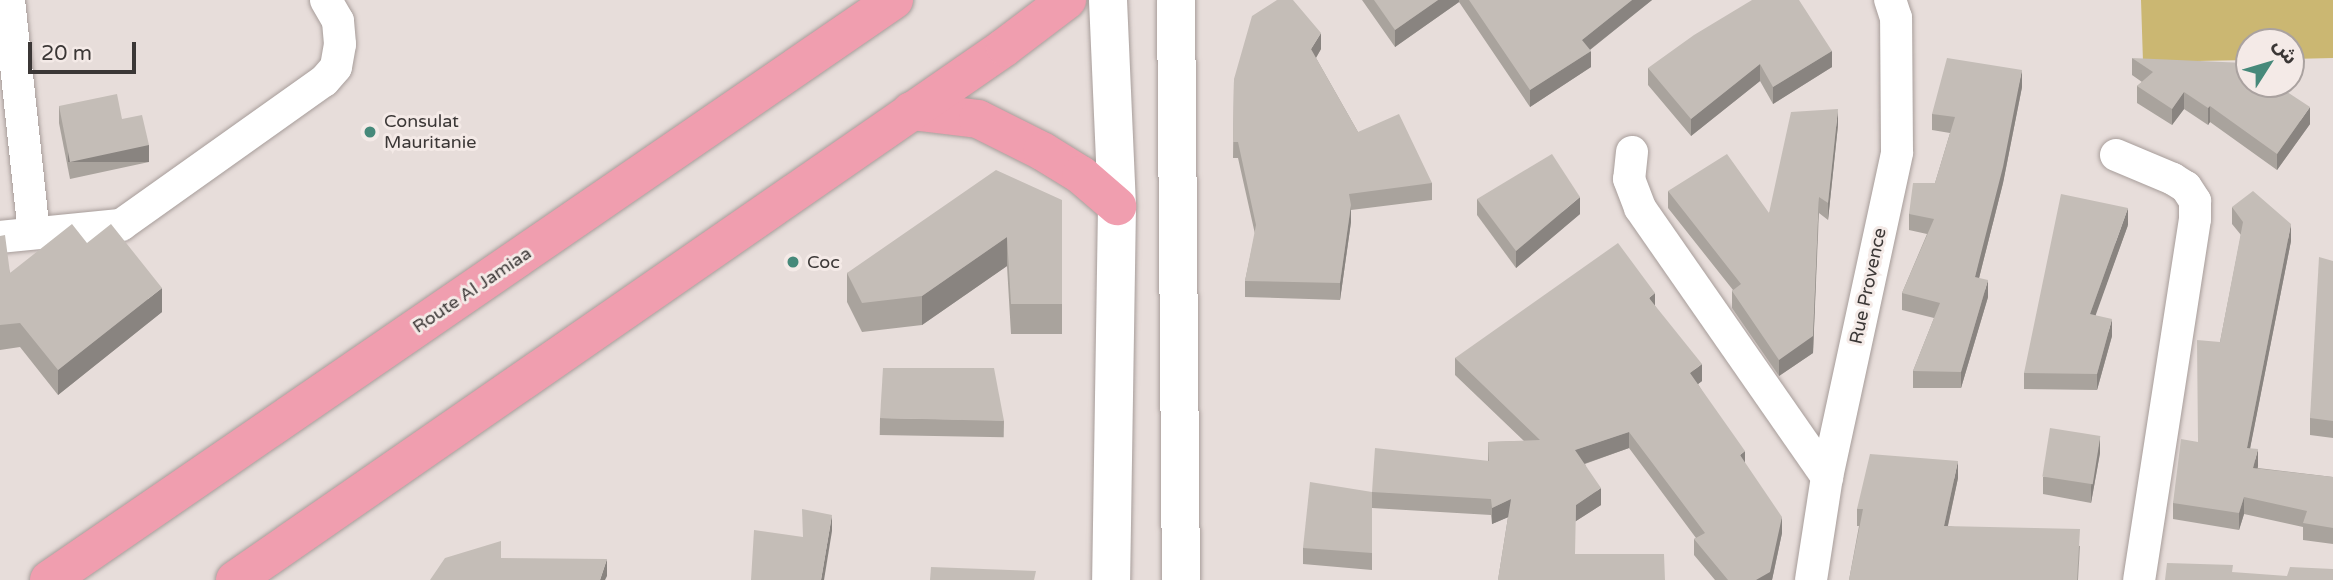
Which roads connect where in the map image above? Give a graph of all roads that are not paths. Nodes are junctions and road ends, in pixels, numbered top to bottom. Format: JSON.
{"nodes":[{"id":1,"x":9,"y":0,"type":"edge"},
{"id":2,"x":326,"y":0,"type":"edge"},
{"id":3,"x":894,"y":0,"type":"edge"},
{"id":4,"x":1067,"y":0,"type":"edge"},
{"id":5,"x":1108,"y":0,"type":"edge"},
{"id":6,"x":1176,"y":0,"type":"edge"},
{"id":7,"x":1887,"y":6,"type":"edge"},
{"id":8,"x":912,"y":111,"type":"junction"},
{"id":9,"x":1632,"y":152,"type":"dead end"},
{"id":10,"x":2116,"y":155,"type":"dead end"},
{"id":11,"x":1117,"y":206,"type":"junction"},
{"id":12,"x":34,"y":233,"type":"junction"},
{"id":13,"x":0,"y":237,"type":"edge"},
{"id":14,"x":1827,"y":477,"type":"junction"},
{"id":15,"x":49,"y":580,"type":"edge"},
{"id":16,"x":235,"y":580,"type":"edge"},
{"id":17,"x":1111,"y":580,"type":"edge"},
{"id":18,"x":1181,"y":580,"type":"edge"},
{"id":19,"x":1811,"y":580,"type":"edge"},
{"id":20,"x":2139,"y":580,"type":"edge"}],
"edges":[{"from":1,"to":12,"type":"street"},
{"from":2,"to":12,"type":"street"},
{"from":3,"to":15,"type":"main road","name":"Route Al Jamiaa"},
{"from":4,"to":8,"type":"main road"},
{"from":5,"to":11,"type":"street"},
{"from":6,"to":18,"type":"street"},
{"from":7,"to":14,"type":"street","name":"Rue Provence"},
{"from":8,"to":11,"type":"main road"},
{"from":8,"to":16,"type":"main road"},
{"from":9,"to":14,"type":"street"},
{"from":10,"to":20,"type":"street"},
{"from":11,"to":17,"type":"street"},
{"from":12,"to":13,"type":"street"},
{"from":14,"to":19,"type":"street","name":"Rue Provence"}]}
